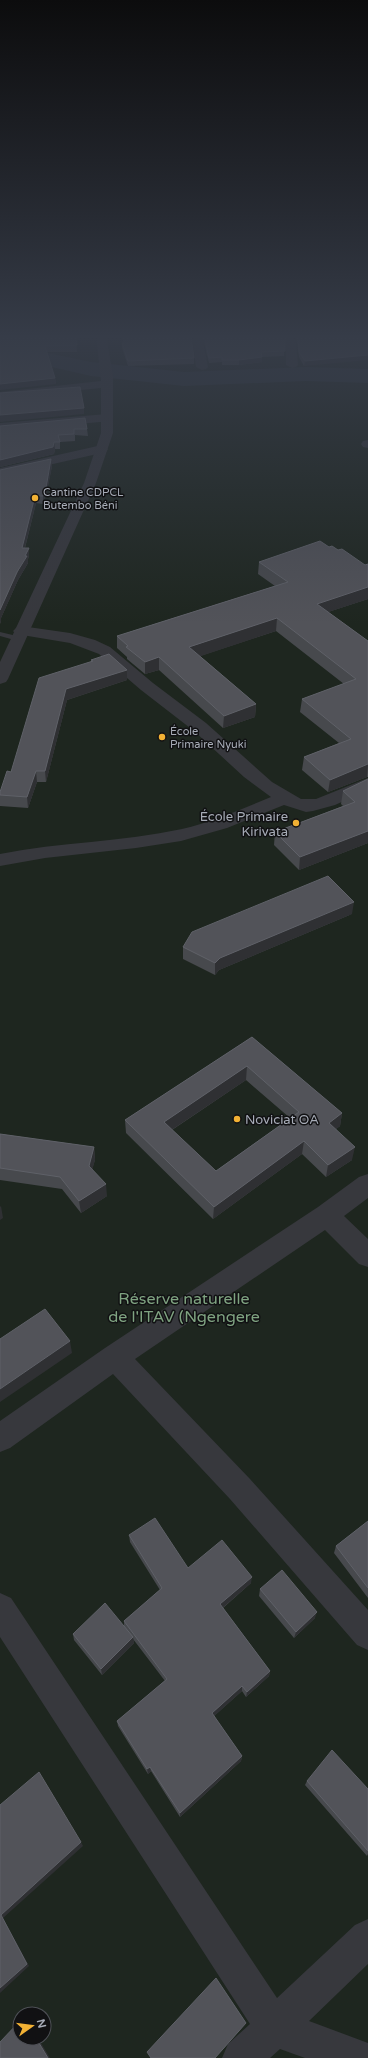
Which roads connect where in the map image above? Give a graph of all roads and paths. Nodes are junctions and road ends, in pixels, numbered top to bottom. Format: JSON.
{"nodes":[{"id":1,"x":107,"y":431,"type":"edge"},
{"id":2,"x":102,"y":449,"type":"junction"},
{"id":3,"x":0,"y":472,"type":"edge"},
{"id":4,"x":0,"y":634,"type":"edge"},
{"id":5,"x":20,"y":635,"type":"junction"},
{"id":6,"x":0,"y":679,"type":"edge"},
{"id":7,"x":368,"y":783,"type":"edge"},
{"id":8,"x":284,"y":798,"type":"junction"},
{"id":9,"x":0,"y":860,"type":"edge"},
{"id":10,"x":368,"y":1184,"type":"edge"},
{"id":11,"x":327,"y":1215,"type":"junction"},
{"id":12,"x":368,"y":1256,"type":"edge"},
{"id":13,"x":115,"y":1357,"type":"junction"},
{"id":14,"x":0,"y":1438,"type":"edge"},
{"id":15,"x":0,"y":1609,"type":"edge"},
{"id":16,"x":368,"y":1634,"type":"edge"},
{"id":17,"x":368,"y":1938,"type":"edge"},
{"id":18,"x":274,"y":2027,"type":"junction"},
{"id":19,"x":242,"y":2058,"type":"edge"},
{"id":20,"x":356,"y":2058,"type":"edge"}],
"edges":[{"from":1,"to":2,"type":"street"},
{"from":2,"to":3,"type":"street"},
{"from":2,"to":5,"type":"street"},
{"from":4,"to":5,"type":"lane"},
{"from":5,"to":6,"type":"street"},
{"from":5,"to":8,"type":"street"},
{"from":7,"to":8,"type":"street"},
{"from":8,"to":9,"type":"street"},
{"from":10,"to":11,"type":"street"},
{"from":11,"to":12,"type":"street"},
{"from":11,"to":13,"type":"street"},
{"from":13,"to":14,"type":"street"},
{"from":13,"to":16,"type":"street"},
{"from":15,"to":18,"type":"street"},
{"from":17,"to":18,"type":"street"},
{"from":18,"to":19,"type":"street"},
{"from":18,"to":20,"type":"street"}]}
